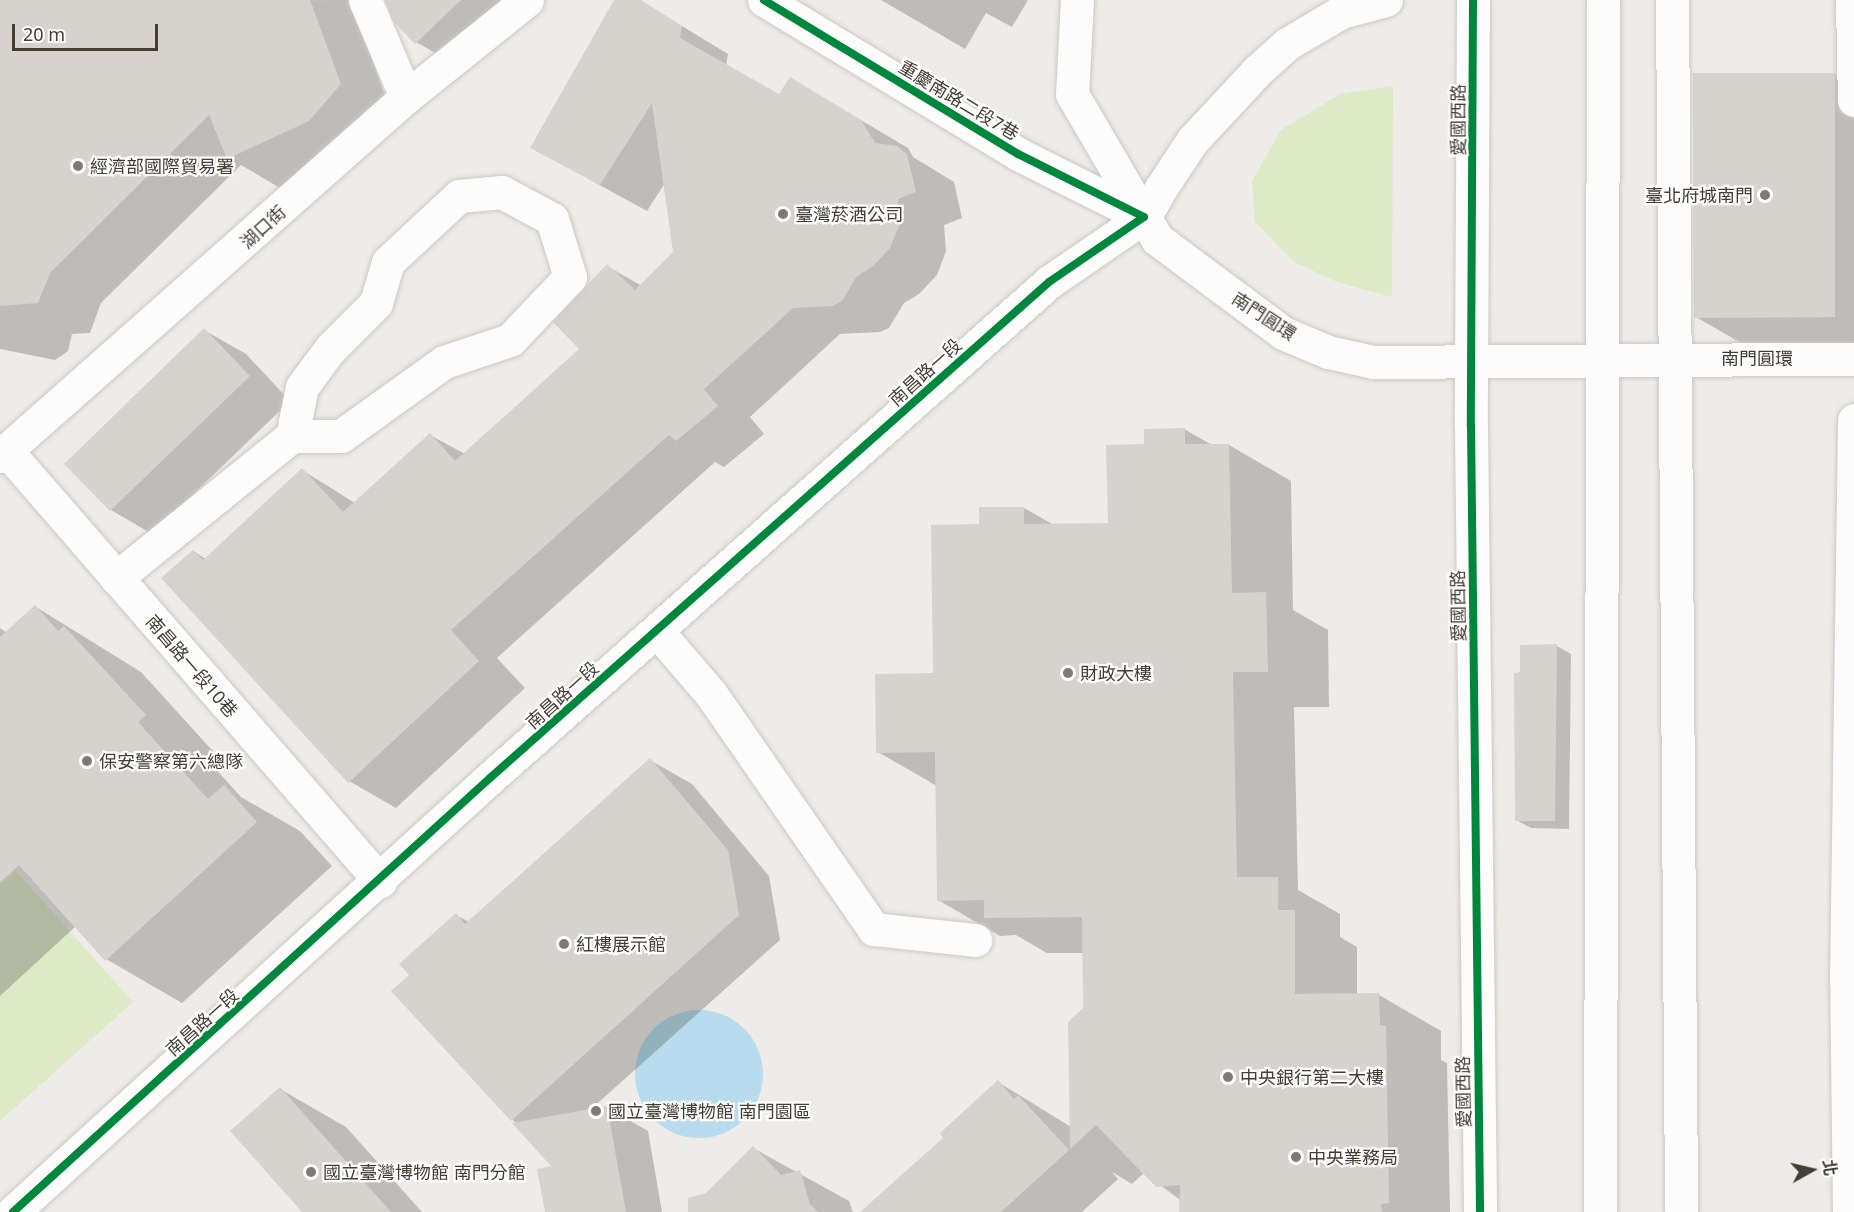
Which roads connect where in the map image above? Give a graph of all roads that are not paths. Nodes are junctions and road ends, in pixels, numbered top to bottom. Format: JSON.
{"nodes":[{"id":1,"x":365,"y":0,"type":"edge"},
{"id":2,"x":527,"y":0,"type":"edge"},
{"id":3,"x":764,"y":0,"type":"edge"},
{"id":4,"x":1077,"y":0,"type":"edge"},
{"id":5,"x":1386,"y":0,"type":"edge"},
{"id":6,"x":1473,"y":0,"type":"edge"},
{"id":7,"x":1603,"y":0,"type":"edge"},
{"id":8,"x":1672,"y":0,"type":"edge"},
{"id":9,"x":1852,"y":0,"type":"edge"},
{"id":10,"x":406,"y":97,"type":"junction"},
{"id":11,"x":1854,"y":100,"type":"edge"},
{"id":12,"x":1144,"y":217,"type":"junction"},
{"id":13,"x":1673,"y":358,"type":"junction"},
{"id":14,"x":1854,"y":359,"type":"edge"},
{"id":15,"x":1603,"y":361,"type":"junction"},
{"id":16,"x":1473,"y":363,"type":"junction"},
{"id":17,"x":1854,"y":420,"type":"edge"},
{"id":18,"x":292,"y":436,"type":"junction"},
{"id":19,"x":3,"y":453,"type":"edge"},
{"id":20,"x":116,"y":578,"type":"junction"},
{"id":21,"x":657,"y":631,"type":"junction"},
{"id":22,"x":380,"y":881,"type":"junction"},
{"id":23,"x":975,"y":940,"type":"dead end"},
{"id":24,"x":14,"y":1212,"type":"edge"},
{"id":25,"x":1480,"y":1212,"type":"edge"},
{"id":26,"x":1600,"y":1212,"type":"edge"},
{"id":27,"x":1681,"y":1212,"type":"edge"},
{"id":28,"x":1849,"y":1212,"type":"edge"}],
"edges":[{"from":1,"to":10,"type":"street"},
{"from":2,"to":10,"type":"street","name":"湖口街"},
{"from":3,"to":12,"type":"street","name":"重慶南路二段7巷"},
{"from":4,"to":12,"type":"street","name":"南門圓環"},
{"from":5,"to":12,"type":"street"},
{"from":6,"to":16,"type":"street","name":"愛國西路"},
{"from":7,"to":15,"type":"street"},
{"from":8,"to":13,"type":"street"},
{"from":9,"to":11,"type":"street"},
{"from":10,"to":19,"type":"street","name":"湖口街"},
{"from":12,"to":16,"type":"street","name":"南門圓環"},
{"from":12,"to":21,"type":"street","name":"南昌路一段"},
{"from":13,"to":14,"type":"street","name":"南門圓環"},
{"from":13,"to":15,"type":"street","name":"南門圓環"},
{"from":13,"to":27,"type":"street"},
{"from":15,"to":16,"type":"street","name":"南門圓環"},
{"from":15,"to":26,"type":"street"},
{"from":16,"to":25,"type":"street","name":"愛國西路"},
{"from":17,"to":28,"type":"street"},
{"from":18,"to":18,"type":"street"},
{"from":18,"to":20,"type":"street"},
{"from":19,"to":20,"type":"street","name":"南昌路一段10巷"},
{"from":20,"to":22,"type":"street","name":"南昌路一段10巷"},
{"from":21,"to":22,"type":"street","name":"南昌路一段"},
{"from":21,"to":23,"type":"street"},
{"from":22,"to":24,"type":"street","name":"南昌路一段"}]}
